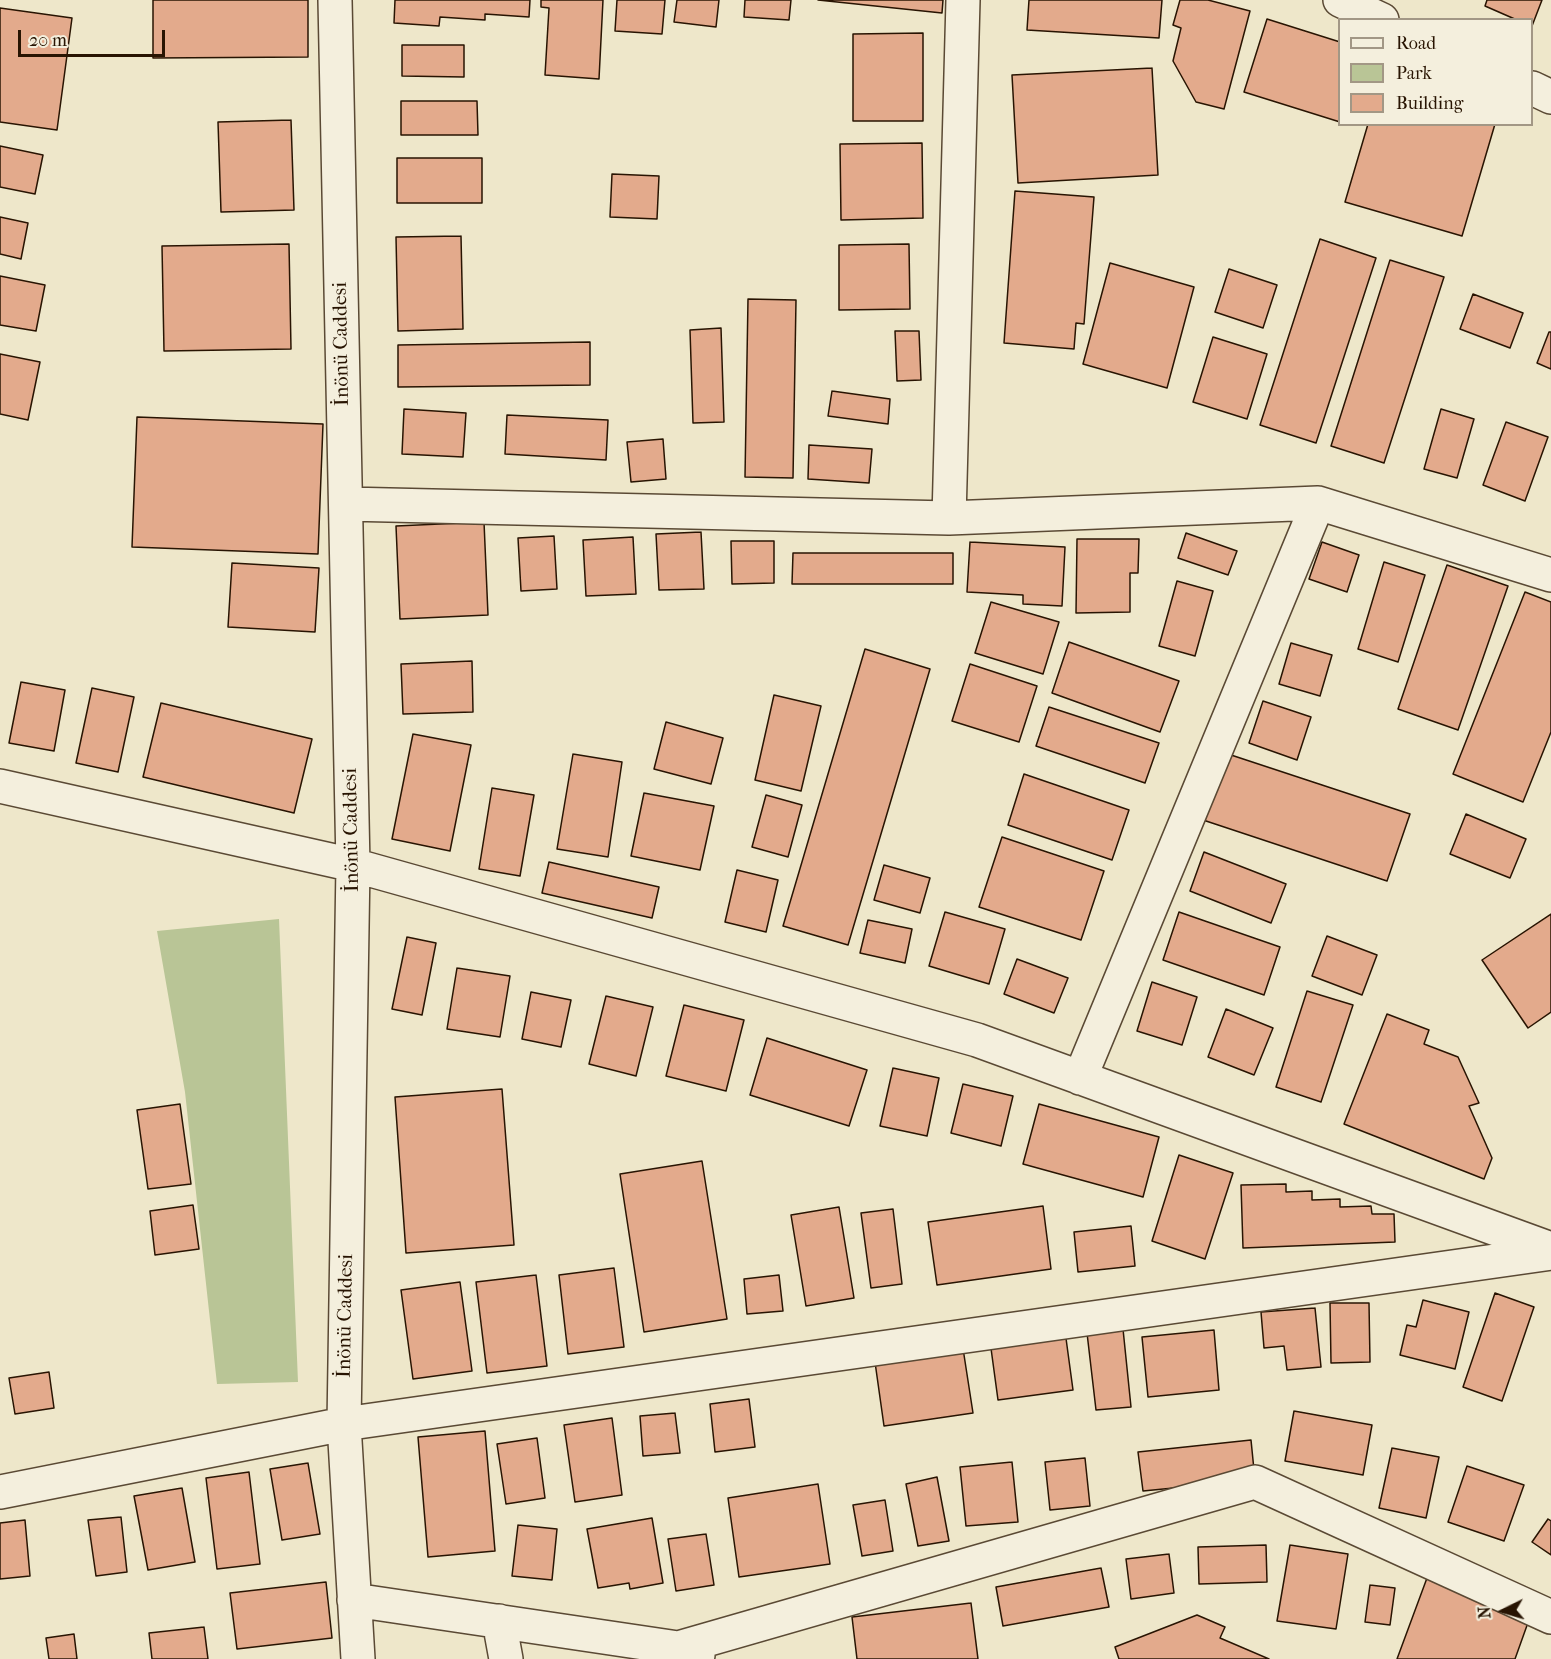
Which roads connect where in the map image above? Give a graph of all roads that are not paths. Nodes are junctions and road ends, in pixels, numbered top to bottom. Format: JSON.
{"nodes":[{"id":1,"x":335,"y":0,"type":"edge"},
{"id":2,"x":963,"y":0,"type":"edge"},
{"id":3,"x":1340,"y":0,"type":"edge"},
{"id":4,"x":1378,"y":18,"type":"edge"},
{"id":5,"x":1533,"y":88,"type":"edge"},
{"id":6,"x":1551,"y":97,"type":"edge"},
{"id":7,"x":1318,"y":503,"type":"junction"},
{"id":8,"x":346,"y":504,"type":"junction"},
{"id":9,"x":949,"y":518,"type":"junction"},
{"id":10,"x":1551,"y":575,"type":"edge"},
{"id":11,"x":0,"y":786,"type":"edge"},
{"id":12,"x":353,"y":865,"type":"junction"},
{"id":13,"x":1080,"y":1078,"type":"junction"},
{"id":14,"x":1551,"y":1251,"type":"edge"},
{"id":15,"x":344,"y":1424,"type":"junction"},
{"id":16,"x":0,"y":1492,"type":"edge"},
{"id":17,"x":354,"y":1600,"type":"junction"},
{"id":18,"x":1551,"y":1617,"type":"edge"},
{"id":19,"x":499,"y":1621,"type":"junction"},
{"id":20,"x":679,"y":1653,"type":"edge"},
{"id":21,"x":358,"y":1659,"type":"edge"},
{"id":22,"x":506,"y":1659,"type":"edge"},
{"id":23,"x":708,"y":1659,"type":"edge"}],
"edges":[{"from":1,"to":8,"type":"street","name":"İnönü Caddesi"},
{"from":2,"to":9,"type":"street"},
{"from":3,"to":4,"type":"street"},
{"from":5,"to":6,"type":"street"},
{"from":7,"to":9,"type":"street"},
{"from":7,"to":10,"type":"street"},
{"from":7,"to":13,"type":"street"},
{"from":8,"to":9,"type":"street"},
{"from":8,"to":12,"type":"street","name":"İnönü Caddesi"},
{"from":11,"to":12,"type":"street"},
{"from":12,"to":13,"type":"street"},
{"from":12,"to":15,"type":"street","name":"İnönü Caddesi"},
{"from":13,"to":14,"type":"street"},
{"from":14,"to":15,"type":"street"},
{"from":15,"to":16,"type":"street"},
{"from":15,"to":17,"type":"street","name":"İnönü Caddesi"},
{"from":17,"to":19,"type":"street"},
{"from":17,"to":21,"type":"street","name":"İnönü Caddesi"},
{"from":18,"to":20,"type":"street"},
{"from":19,"to":20,"type":"street"},
{"from":19,"to":22,"type":"street"},
{"from":20,"to":23,"type":"street"}]}
